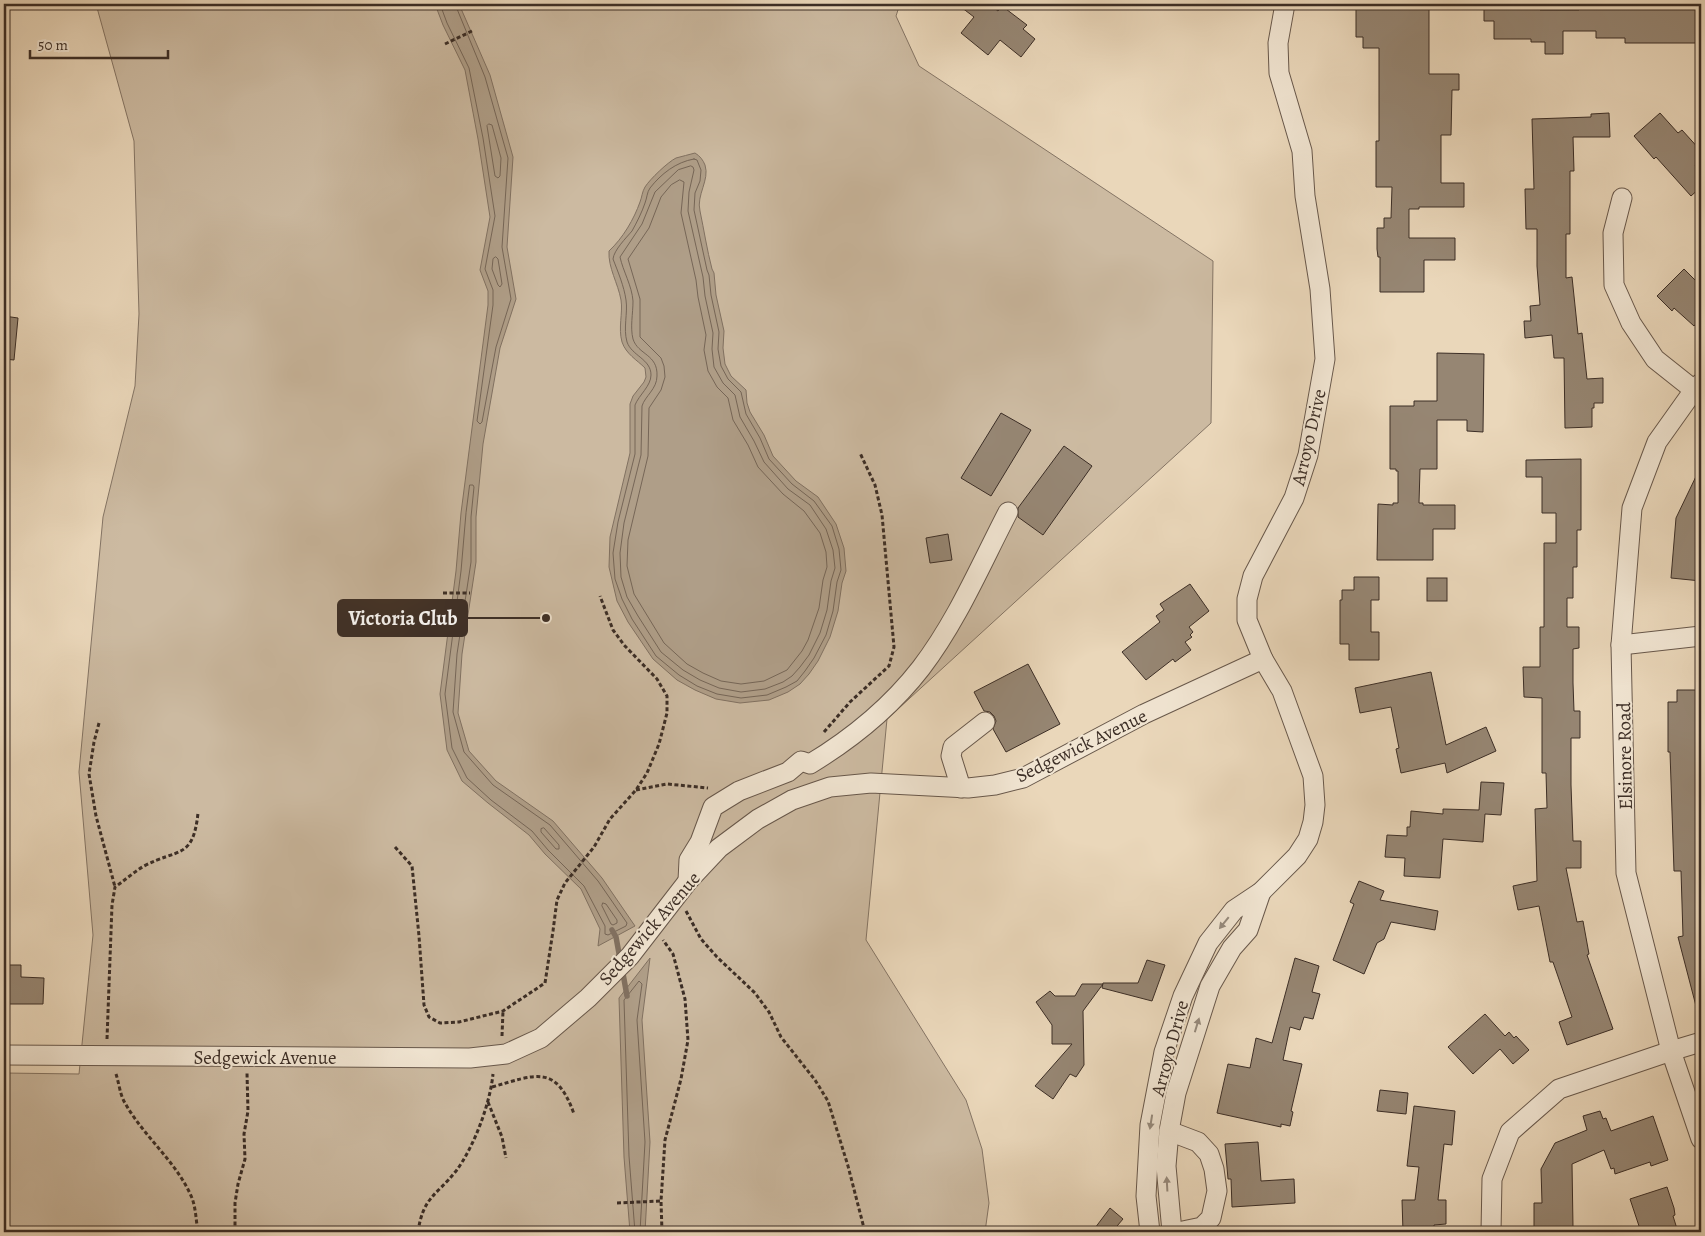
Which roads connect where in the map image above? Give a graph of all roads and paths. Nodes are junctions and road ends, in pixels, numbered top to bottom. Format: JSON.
{"nodes":[{"id":1,"x":1285,"y":4,"type":"edge"},
{"id":2,"x":472,"y":31,"type":"dead end"},
{"id":3,"x":445,"y":44,"type":"dead end"},
{"id":4,"x":1622,"y":198,"type":"dead end"},
{"id":5,"x":1698,"y":387,"type":"edge"},
{"id":6,"x":860,"y":453,"type":"dead end"},
{"id":7,"x":1008,"y":512,"type":"dead end"},
{"id":8,"x":443,"y":593,"type":"dead end"},
{"id":9,"x":470,"y":593,"type":"dead end"},
{"id":10,"x":600,"y":596,"type":"dead end"},
{"id":11,"x":1701,"y":636,"type":"edge"},
{"id":12,"x":1621,"y":645,"type":"junction"},
{"id":13,"x":1263,"y":659,"type":"junction"},
{"id":14,"x":985,"y":722,"type":"dead end"},
{"id":15,"x":99,"y":723,"type":"dead end"},
{"id":16,"x":823,"y":734,"type":"dead end"},
{"id":17,"x":961,"y":788,"type":"junction"},
{"id":18,"x":636,"y":790,"type":"junction"},
{"id":19,"x":739,"y":791,"type":"junction"},
{"id":20,"x":198,"y":813,"type":"dead end"},
{"id":21,"x":395,"y":847,"type":"dead end"},
{"id":22,"x":115,"y":887,"type":"junction"},
{"id":23,"x":683,"y":888,"type":"junction"},
{"id":24,"x":1261,"y":892,"type":"junction"},
{"id":25,"x":652,"y":928,"type":"junction"},
{"id":26,"x":1191,"y":978,"type":"junction"},
{"id":27,"x":1210,"y":986,"type":"junction"},
{"id":28,"x":503,"y":1011,"type":"junction"},
{"id":29,"x":1701,"y":1042,"type":"edge"},
{"id":30,"x":1671,"y":1051,"type":"junction"},
{"id":31,"x":4,"y":1055,"type":"edge"},
{"id":32,"x":111,"y":1056,"type":"junction"},
{"id":33,"x":497,"y":1056,"type":"junction"},
{"id":34,"x":247,"y":1057,"type":"junction"},
{"id":35,"x":492,"y":1087,"type":"junction"},
{"id":36,"x":488,"y":1101,"type":"junction"},
{"id":37,"x":574,"y":1114,"type":"dead end"},
{"id":38,"x":1169,"y":1131,"type":"junction"},
{"id":39,"x":1701,"y":1139,"type":"edge"},
{"id":40,"x":506,"y":1158,"type":"dead end"},
{"id":41,"x":661,"y":1201,"type":"junction"},
{"id":42,"x":616,"y":1203,"type":"dead end"},
{"id":43,"x":198,"y":1232,"type":"edge"},
{"id":44,"x":234,"y":1232,"type":"edge"},
{"id":45,"x":418,"y":1232,"type":"edge"},
{"id":46,"x":662,"y":1232,"type":"edge"},
{"id":47,"x":865,"y":1232,"type":"edge"},
{"id":48,"x":1150,"y":1232,"type":"edge"},
{"id":49,"x":1172,"y":1232,"type":"edge"},
{"id":50,"x":1178,"y":1232,"type":"edge"},
{"id":51,"x":1491,"y":1232,"type":"edge"}],
"edges":[{"from":1,"to":13,"type":"street","name":"Arroyo Drive"},
{"from":2,"to":3,"type":"path"},
{"from":4,"to":5,"type":"street"},
{"from":5,"to":12,"type":"street","name":"Elsinore Road"},
{"from":6,"to":16,"type":"path"},
{"from":7,"to":19,"type":"street"},
{"from":8,"to":9,"type":"path"},
{"from":10,"to":18,"type":"path"},
{"from":11,"to":12,"type":"street"},
{"from":12,"to":30,"type":"street","name":"Elsinore Road"},
{"from":13,"to":17,"type":"street","name":"Sedgewick Avenue"},
{"from":13,"to":24,"type":"street","name":"Arroyo Drive"},
{"from":14,"to":17,"type":"street"},
{"from":15,"to":22,"type":"path"},
{"from":17,"to":23,"type":"street","name":"Sedgewick Avenue"},
{"from":18,"to":19,"type":"path"},
{"from":18,"to":28,"type":"path"},
{"from":19,"to":23,"type":"street"},
{"from":20,"to":22,"type":"path"},
{"from":21,"to":28,"type":"path"},
{"from":22,"to":32,"type":"path"},
{"from":23,"to":25,"type":"street","name":"Sedgewick Avenue"},
{"from":23,"to":47,"type":"path"},
{"from":24,"to":26,"type":"street","name":"Arroyo Drive","one_way":true},
{"from":24,"to":27,"type":"street","name":"Arroyo Drive"},
{"from":25,"to":33,"type":"street","name":"Sedgewick Avenue"},
{"from":25,"to":41,"type":"path"},
{"from":26,"to":27,"type":"street"},
{"from":26,"to":48,"type":"street","name":"Arroyo Drive","one_way":true},
{"from":38,"to":27,"type":"street","name":"Arroyo Drive","one_way":true},
{"from":28,"to":33,"type":"path"},
{"from":29,"to":30,"type":"street"},
{"from":30,"to":39,"type":"street","name":"Elsinore Road"},
{"from":30,"to":51,"type":"street"},
{"from":31,"to":32,"type":"street","name":"Sedgewick Avenue"},
{"from":32,"to":34,"type":"street","name":"Sedgewick Avenue"},
{"from":32,"to":43,"type":"path"},
{"from":33,"to":34,"type":"street","name":"Sedgewick Avenue"},
{"from":33,"to":35,"type":"path"},
{"from":34,"to":44,"type":"path"},
{"from":35,"to":36,"type":"path"},
{"from":35,"to":37,"type":"path"},
{"from":36,"to":40,"type":"path"},
{"from":36,"to":45,"type":"path"},
{"from":49,"to":38,"type":"street","name":"Arroyo Drive","one_way":true},
{"from":38,"to":50,"type":"street"},
{"from":41,"to":42,"type":"path"},
{"from":41,"to":46,"type":"path"}]}
